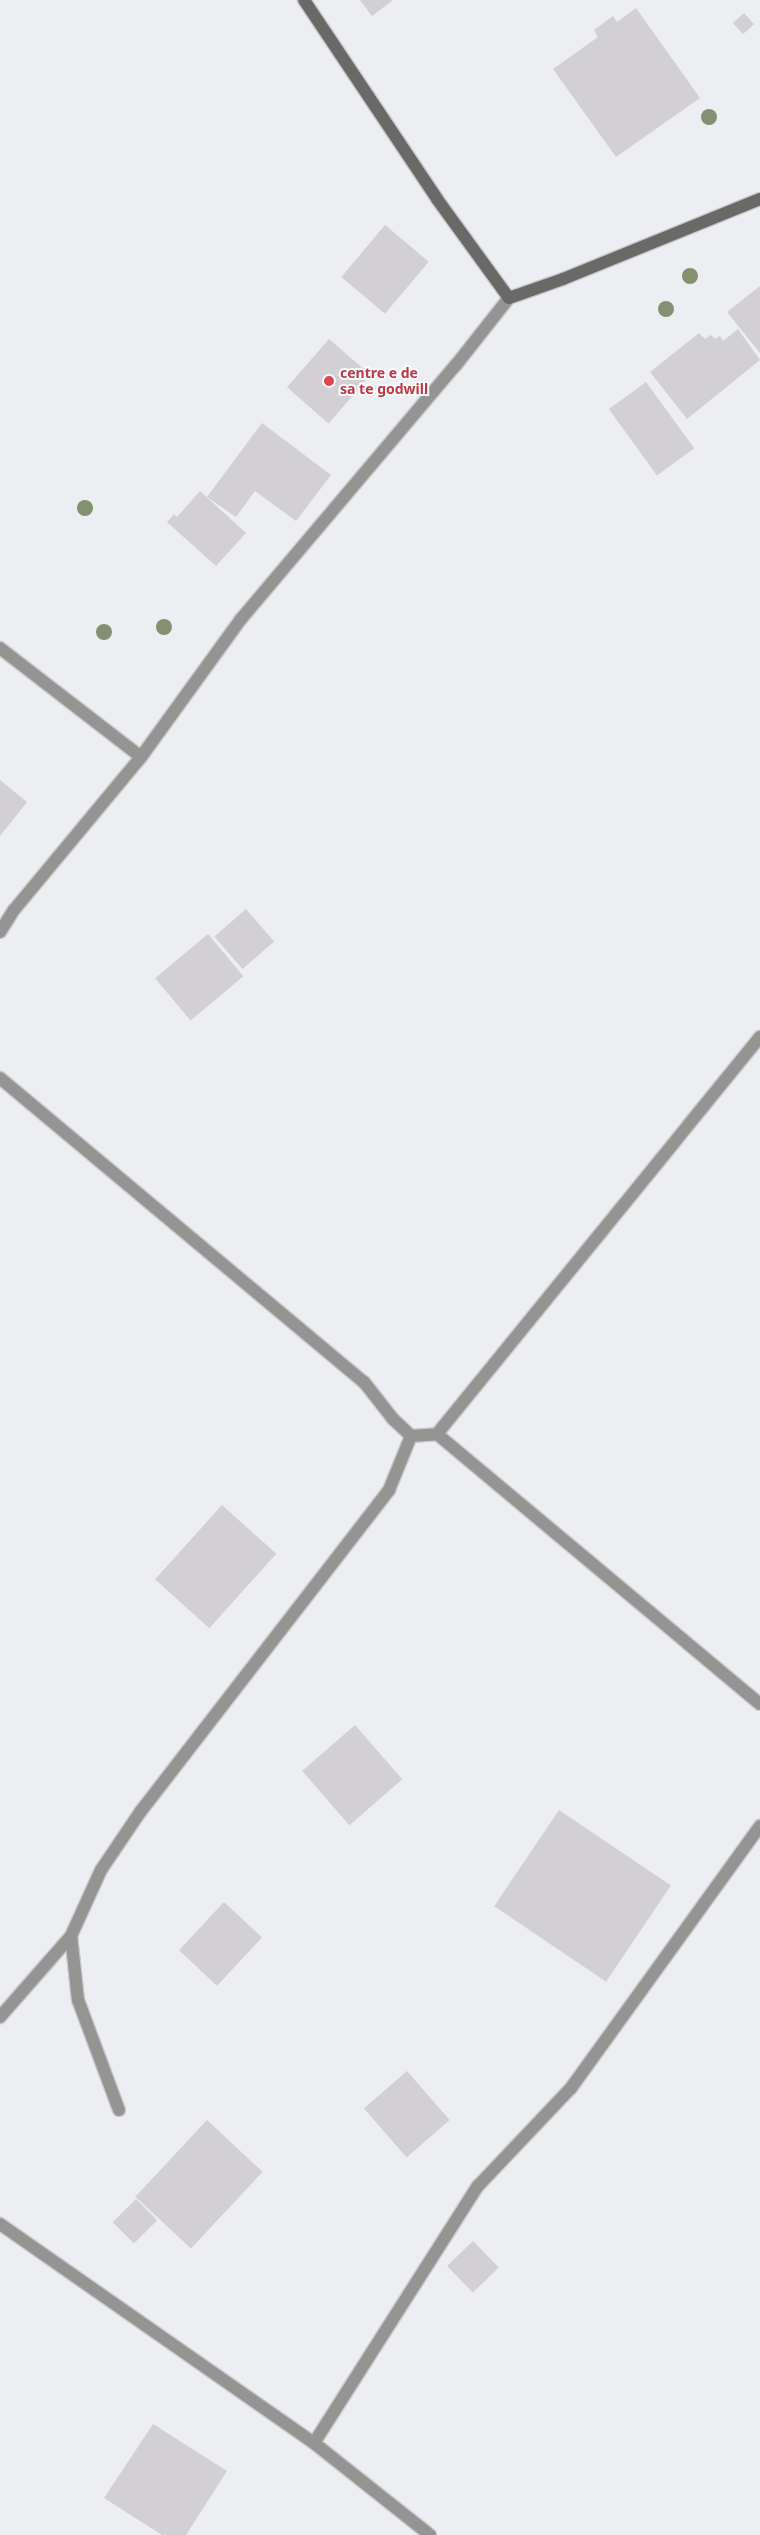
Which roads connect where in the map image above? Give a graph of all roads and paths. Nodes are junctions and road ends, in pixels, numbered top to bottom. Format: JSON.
{"nodes":[{"id":1,"x":304,"y":0,"type":"edge"},
{"id":2,"x":760,"y":198,"type":"edge"},
{"id":3,"x":509,"y":298,"type":"junction"},
{"id":4,"x":0,"y":648,"type":"edge"},
{"id":5,"x":141,"y":757,"type":"junction"},
{"id":6,"x":0,"y":932,"type":"edge"},
{"id":7,"x":760,"y":1037,"type":"edge"},
{"id":8,"x":0,"y":1078,"type":"edge"},
{"id":9,"x":436,"y":1434,"type":"junction"},
{"id":10,"x":411,"y":1436,"type":"junction"},
{"id":11,"x":760,"y":1704,"type":"edge"},
{"id":12,"x":760,"y":1826,"type":"edge"},
{"id":13,"x":71,"y":1936,"type":"junction"},
{"id":14,"x":0,"y":2017,"type":"edge"},
{"id":15,"x":119,"y":2110,"type":"dead end"},
{"id":16,"x":0,"y":2224,"type":"edge"},
{"id":17,"x":314,"y":2443,"type":"junction"},
{"id":18,"x":430,"y":2535,"type":"edge"}],
"edges":[{"from":1,"to":3,"type":"street"},
{"from":2,"to":3,"type":"street"},
{"from":3,"to":5,"type":"street"},
{"from":4,"to":5,"type":"street"},
{"from":5,"to":6,"type":"street"},
{"from":7,"to":9,"type":"street"},
{"from":8,"to":10,"type":"street"},
{"from":9,"to":10,"type":"street"},
{"from":9,"to":11,"type":"street"},
{"from":10,"to":13,"type":"street"},
{"from":12,"to":17,"type":"street"},
{"from":13,"to":14,"type":"street"},
{"from":13,"to":15,"type":"street"},
{"from":16,"to":17,"type":"street"},
{"from":17,"to":18,"type":"street"}]}
